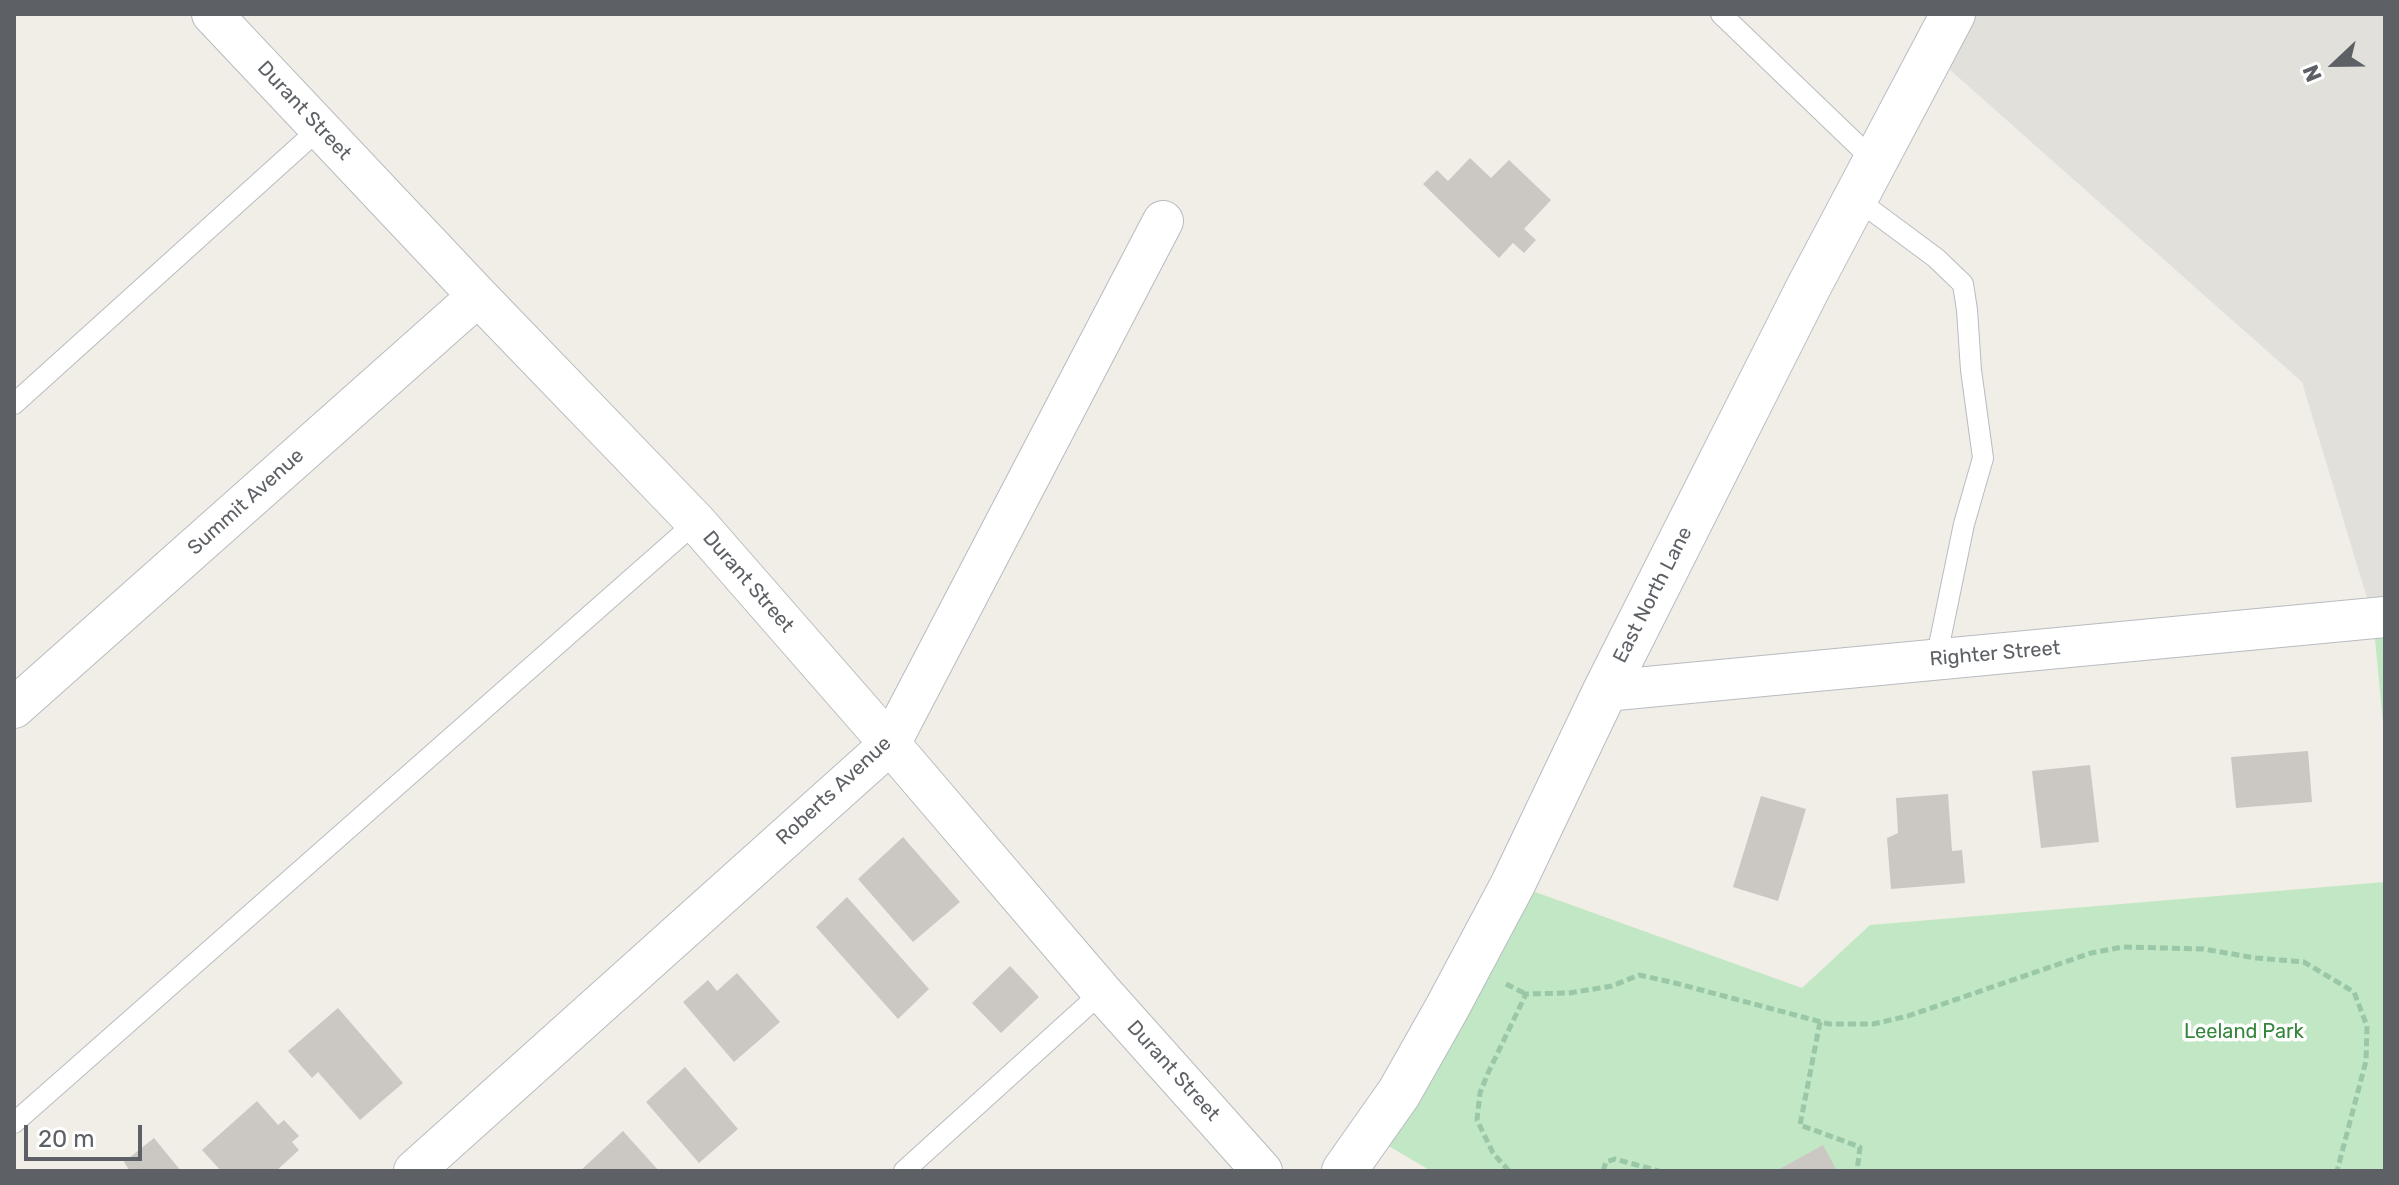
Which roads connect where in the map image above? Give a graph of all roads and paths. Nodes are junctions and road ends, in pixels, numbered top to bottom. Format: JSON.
{"nodes":[{"id":1,"x":212,"y":14,"type":"edge"},
{"id":2,"x":1721,"y":14,"type":"edge"},
{"id":3,"x":1953,"y":14,"type":"edge"},
{"id":4,"x":320,"y":128,"type":"junction"},
{"id":5,"x":1864,"y":180,"type":"junction"},
{"id":6,"x":1163,"y":221,"type":"dead end"},
{"id":7,"x":478,"y":296,"type":"junction"},
{"id":8,"x":14,"y":404,"type":"edge"},
{"id":9,"x":696,"y":522,"type":"junction"},
{"id":10,"x":2385,"y":617,"type":"edge"},
{"id":11,"x":1936,"y":660,"type":"junction"},
{"id":12,"x":1605,"y":691,"type":"junction"},
{"id":13,"x":14,"y":708,"type":"edge"},
{"id":14,"x":890,"y":744,"type":"junction"},
{"id":15,"x":1102,"y":992,"type":"junction"},
{"id":16,"x":1820,"y":1022,"type":"junction"},
{"id":17,"x":14,"y":1123,"type":"edge"},
{"id":18,"x":414,"y":1171,"type":"edge"},
{"id":19,"x":904,"y":1171,"type":"edge"},
{"id":20,"x":1262,"y":1171,"type":"edge"},
{"id":21,"x":1344,"y":1171,"type":"edge"},
{"id":22,"x":1509,"y":1171,"type":"edge"},
{"id":23,"x":1603,"y":1171,"type":"edge"},
{"id":24,"x":1659,"y":1171,"type":"edge"},
{"id":25,"x":1857,"y":1171,"type":"edge"},
{"id":26,"x":2337,"y":1171,"type":"edge"}],
"edges":[{"from":1,"to":4,"type":"street","name":"Durant Street"},
{"from":2,"to":5,"type":"lane"},
{"from":3,"to":5,"type":"street","name":"East North Lane"},
{"from":4,"to":7,"type":"street","name":"Durant Street"},
{"from":4,"to":8,"type":"lane"},
{"from":5,"to":11,"type":"lane"},
{"from":5,"to":12,"type":"street","name":"East North Lane"},
{"from":6,"to":14,"type":"street","name":"Roberts Avenue"},
{"from":7,"to":9,"type":"street","name":"Durant Street"},
{"from":7,"to":13,"type":"street","name":"Summit Avenue"},
{"from":9,"to":14,"type":"street","name":"Durant Street"},
{"from":9,"to":17,"type":"lane"},
{"from":10,"to":11,"type":"street","name":"Righter Street"},
{"from":11,"to":12,"type":"street","name":"Righter Street"},
{"from":12,"to":21,"type":"street","name":"East North Lane"},
{"from":14,"to":15,"type":"street","name":"Durant Street"},
{"from":14,"to":18,"type":"street","name":"Roberts Avenue"},
{"from":15,"to":19,"type":"lane"},
{"from":15,"to":20,"type":"street","name":"Durant Street"},
{"from":16,"to":22,"type":"path"},
{"from":16,"to":25,"type":"path"},
{"from":16,"to":26,"type":"path"},
{"from":23,"to":24,"type":"path"}]}
